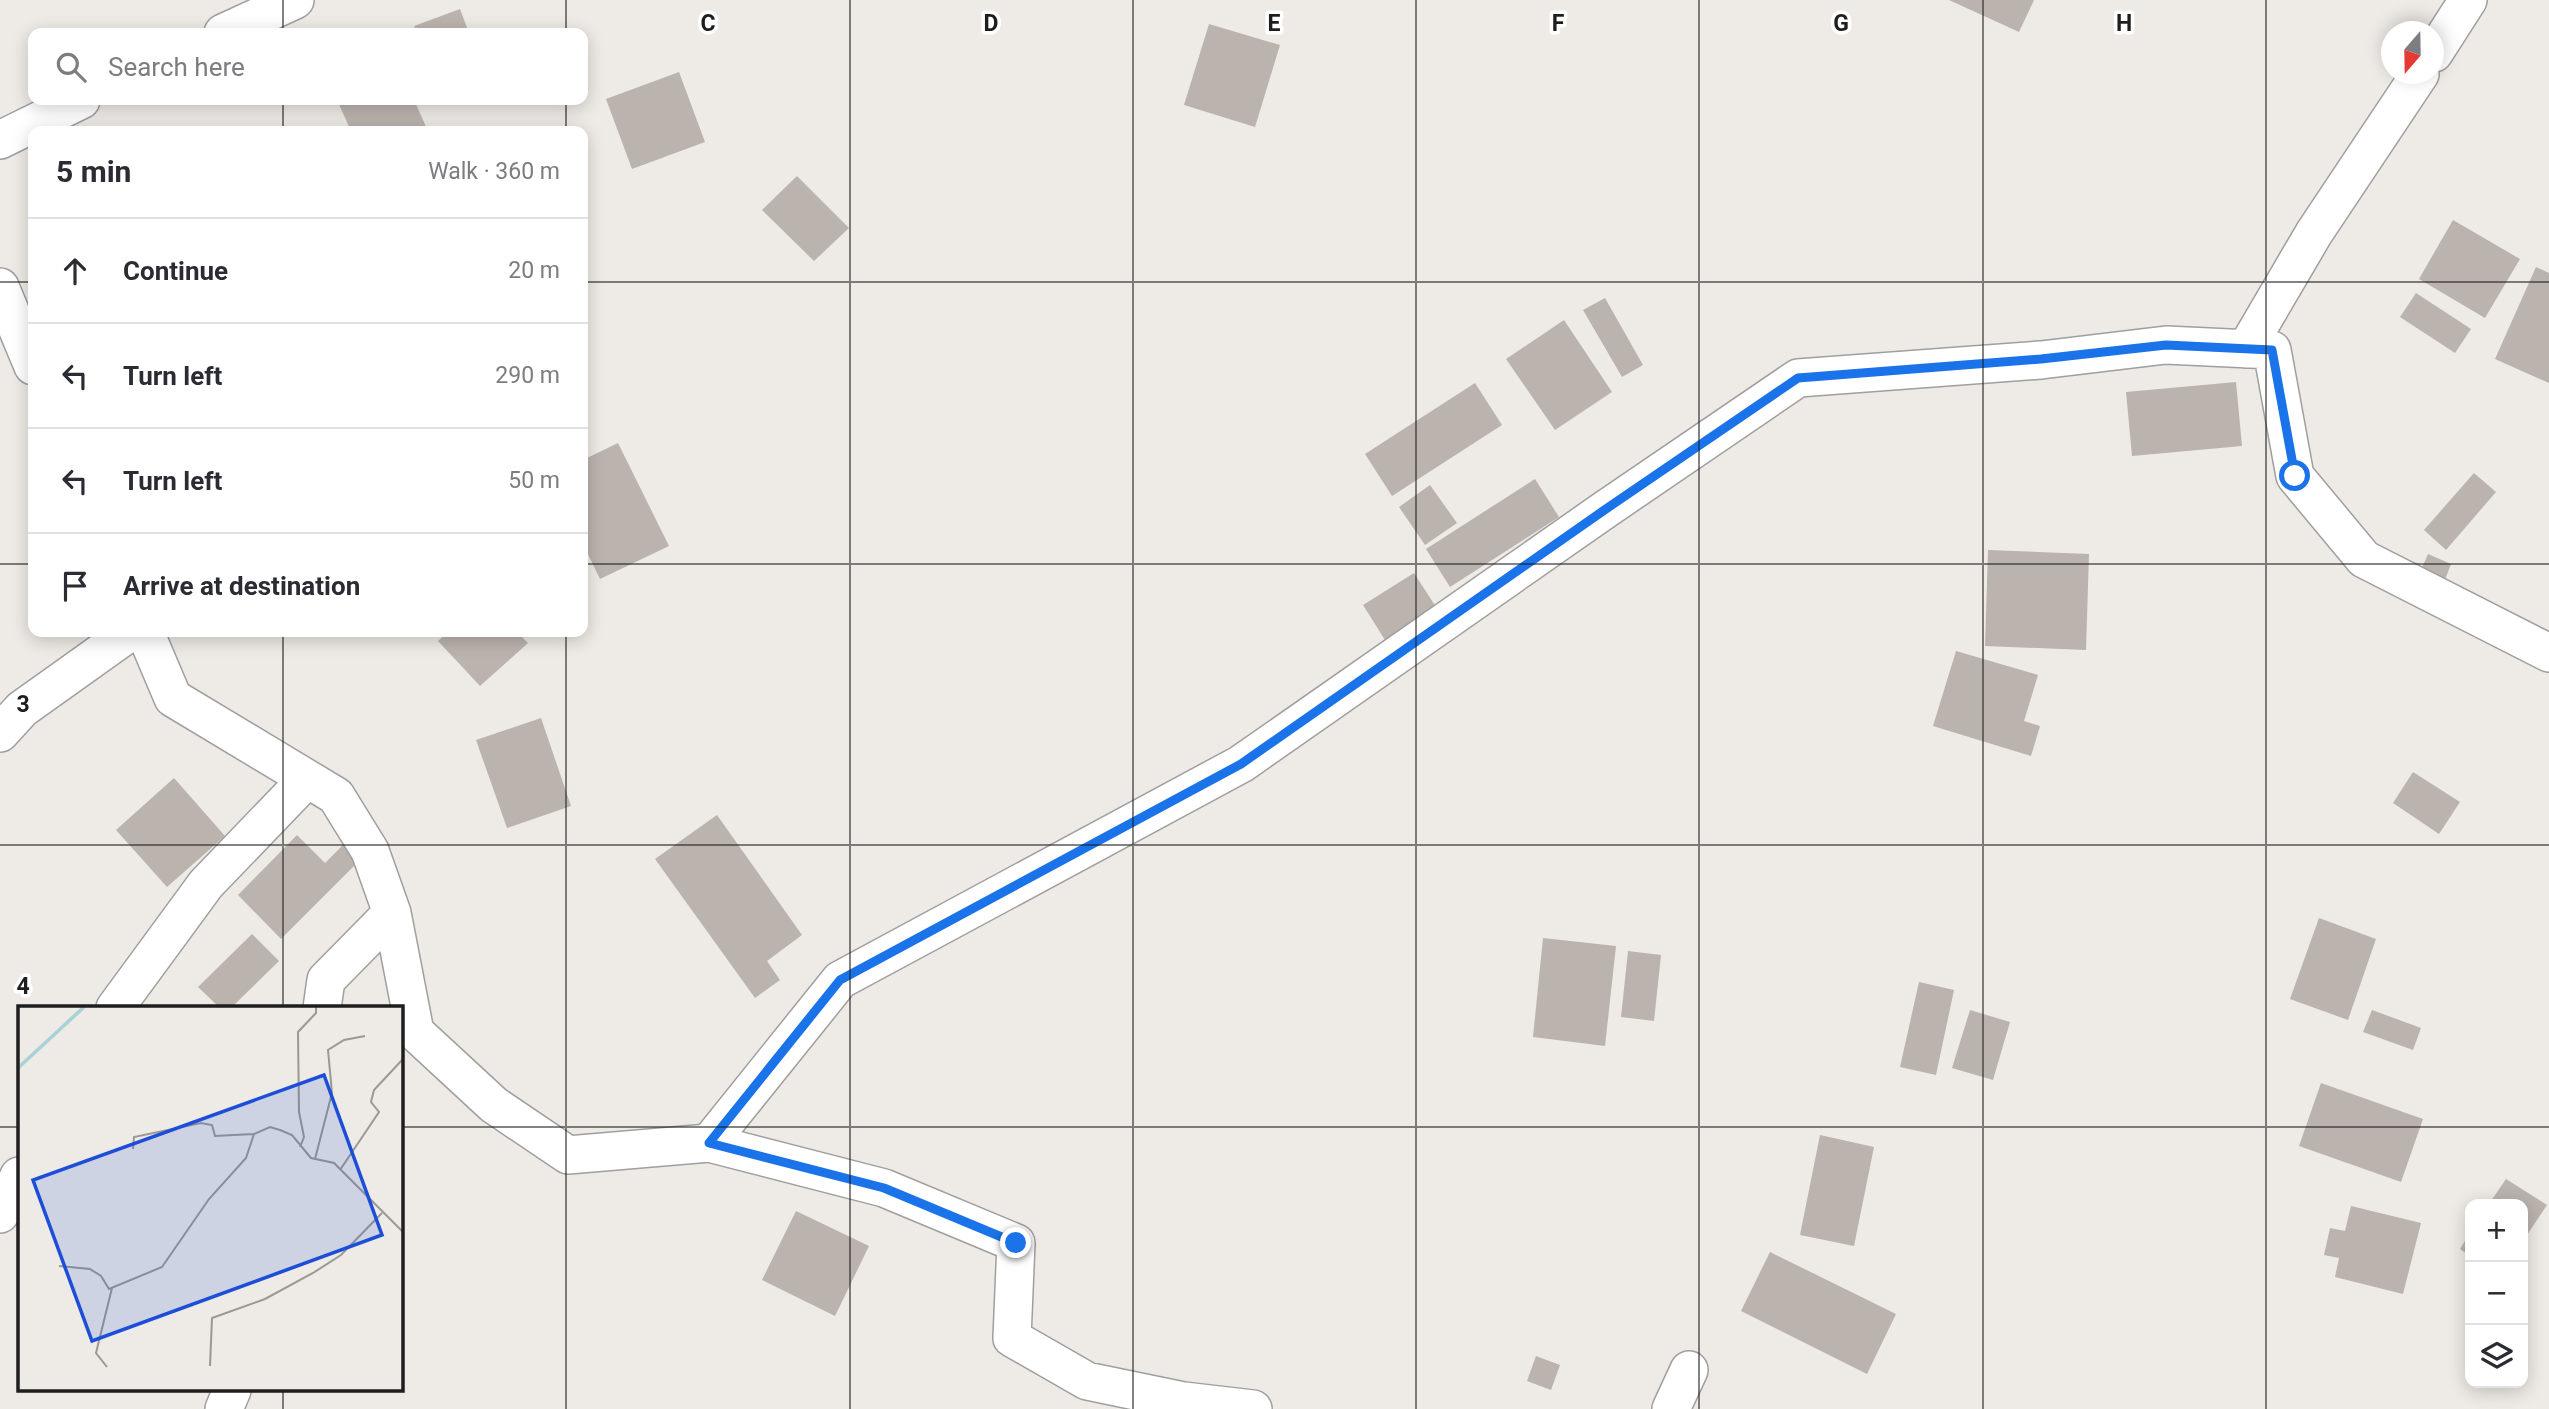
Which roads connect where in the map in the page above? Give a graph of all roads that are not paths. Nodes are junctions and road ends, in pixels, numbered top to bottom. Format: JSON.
{"nodes":[{"id":1,"x":295,"y":0,"type":"edge"},
{"id":2,"x":2468,"y":0,"type":"edge"},
{"id":3,"x":234,"y":28,"type":"edge"},
{"id":4,"x":2444,"y":37,"type":"edge"},
{"id":5,"x":2413,"y":84,"type":"edge"},
{"id":6,"x":71,"y":105,"type":"edge"},
{"id":7,"x":28,"y":126,"type":"edge"},
{"id":8,"x":28,"y":126,"type":"edge"},
{"id":9,"x":0,"y":140,"type":"edge"},
{"id":10,"x":0,"y":287,"type":"edge"},
{"id":11,"x":2246,"y":349,"type":"junction"},
{"id":12,"x":28,"y":354,"type":"edge"},
{"id":13,"x":123,"y":637,"type":"edge"},
{"id":14,"x":147,"y":637,"type":"edge"},
{"id":15,"x":2549,"y":653,"type":"edge"},
{"id":16,"x":0,"y":733,"type":"edge"},
{"id":17,"x":307,"y":779,"type":"junction"},
{"id":18,"x":391,"y":913,"type":"junction"},
{"id":19,"x":115,"y":1006,"type":"edge"},
{"id":20,"x":322,"y":1006,"type":"edge"},
{"id":21,"x":709,"y":1143,"type":"junction"},
{"id":22,"x":18,"y":1178,"type":"edge"},
{"id":23,"x":0,"y":1214,"type":"edge"},
{"id":24,"x":1689,"y":1370,"type":"dead end"},
{"id":25,"x":231,"y":1392,"type":"edge"},
{"id":26,"x":224,"y":1409,"type":"edge"},
{"id":27,"x":1253,"y":1409,"type":"edge"},
{"id":28,"x":1671,"y":1409,"type":"edge"}],
"edges":[{"from":1,"to":3,"type":"street"},
{"from":2,"to":4,"type":"street"},
{"from":5,"to":11,"type":"street"},
{"from":6,"to":8,"type":"street"},
{"from":7,"to":9,"type":"street"},
{"from":10,"to":12,"type":"street"},
{"from":11,"to":15,"type":"street"},
{"from":11,"to":21,"type":"street"},
{"from":13,"to":16,"type":"street"},
{"from":14,"to":17,"type":"street"},
{"from":17,"to":18,"type":"street"},
{"from":17,"to":19,"type":"street"},
{"from":18,"to":20,"type":"street"},
{"from":18,"to":21,"type":"street"},
{"from":21,"to":27,"type":"street"},
{"from":22,"to":23,"type":"street"},
{"from":24,"to":28,"type":"street"},
{"from":25,"to":26,"type":"street"}]}
